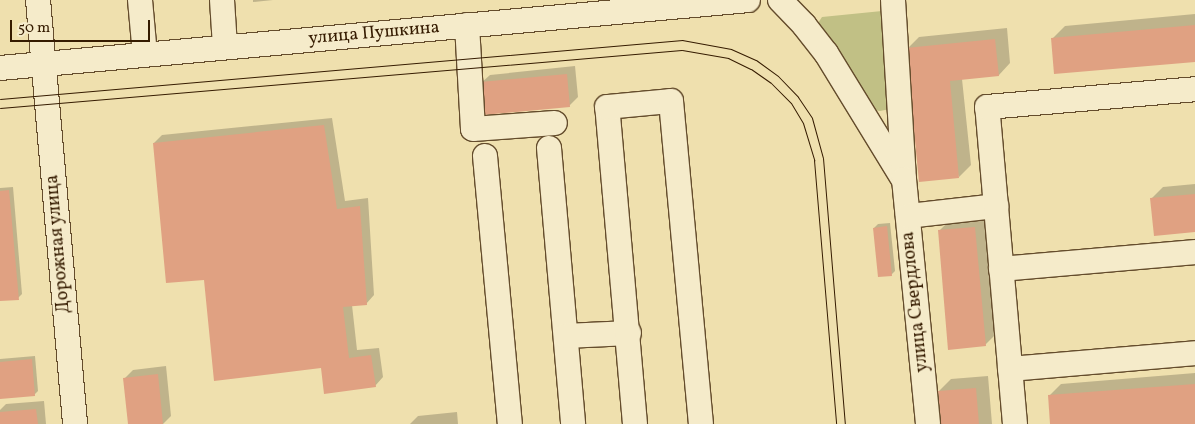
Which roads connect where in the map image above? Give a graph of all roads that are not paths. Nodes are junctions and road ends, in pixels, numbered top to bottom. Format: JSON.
{"nodes":[{"id":1,"x":38,"y":0,"type":"edge"},
{"id":2,"x":140,"y":0,"type":"edge"},
{"id":3,"x":222,"y":0,"type":"edge"},
{"id":4,"x":748,"y":0,"type":"edge"},
{"id":5,"x":780,"y":0,"type":"edge"},
{"id":6,"x":892,"y":0,"type":"edge"},
{"id":7,"x":467,"y":25,"type":"junction"},
{"id":8,"x":225,"y":47,"type":"junction"},
{"id":9,"x":145,"y":55,"type":"junction"},
{"id":10,"x":42,"y":64,"type":"junction"},
{"id":11,"x":0,"y":68,"type":"edge"},
{"id":12,"x":1195,"y":89,"type":"edge"},
{"id":13,"x":555,"y":123,"type":"dead end"},
{"id":14,"x":549,"y":148,"type":"dead end"},
{"id":15,"x":485,"y":156,"type":"dead end"},
{"id":16,"x":904,"y":180,"type":"junction"},
{"id":17,"x":996,"y":206,"type":"junction"},
{"id":18,"x":908,"y":216,"type":"junction"},
{"id":19,"x":1195,"y":252,"type":"edge"},
{"id":20,"x":1002,"y":270,"type":"junction"},
{"id":21,"x":629,"y":333,"type":"junction"},
{"id":22,"x":566,"y":336,"type":"junction"},
{"id":23,"x":1195,"y":353,"type":"edge"},
{"id":24,"x":1010,"y":369,"type":"junction"},
{"id":25,"x":75,"y":424,"type":"edge"},
{"id":26,"x":510,"y":424,"type":"edge"},
{"id":27,"x":573,"y":424,"type":"edge"},
{"id":28,"x":635,"y":424,"type":"edge"},
{"id":29,"x":701,"y":424,"type":"edge"},
{"id":30,"x":928,"y":424,"type":"edge"},
{"id":31,"x":1015,"y":424,"type":"edge"}],
"edges":[{"from":1,"to":10,"type":"street","name":"Дорожная улица"},
{"from":2,"to":9,"type":"street"},
{"from":3,"to":8,"type":"street"},
{"from":4,"to":7,"type":"street","name":"улица Пушкина"},
{"from":5,"to":16,"type":"street","name":"улица Свердлова"},
{"from":6,"to":16,"type":"street","name":"улица Свердлова"},
{"from":7,"to":8,"type":"street","name":"улица Пушкина"},
{"from":7,"to":13,"type":"street"},
{"from":8,"to":9,"type":"street","name":"улица Пушкина"},
{"from":9,"to":10,"type":"street","name":"улица Пушкина"},
{"from":10,"to":11,"type":"street","name":"улица Пушкина"},
{"from":10,"to":25,"type":"street","name":"Дорожная улица"},
{"from":12,"to":17,"type":"street"},
{"from":14,"to":22,"type":"street"},
{"from":15,"to":26,"type":"street"},
{"from":16,"to":18,"type":"street","name":"улица Свердлова"},
{"from":17,"to":18,"type":"street"},
{"from":17,"to":20,"type":"street"},
{"from":18,"to":30,"type":"street","name":"улица Свердлова"},
{"from":19,"to":20,"type":"street"},
{"from":20,"to":24,"type":"street"},
{"from":21,"to":22,"type":"street"},
{"from":21,"to":28,"type":"street"},
{"from":21,"to":29,"type":"street"},
{"from":22,"to":27,"type":"street"},
{"from":23,"to":24,"type":"street"},
{"from":24,"to":31,"type":"street"}]}
